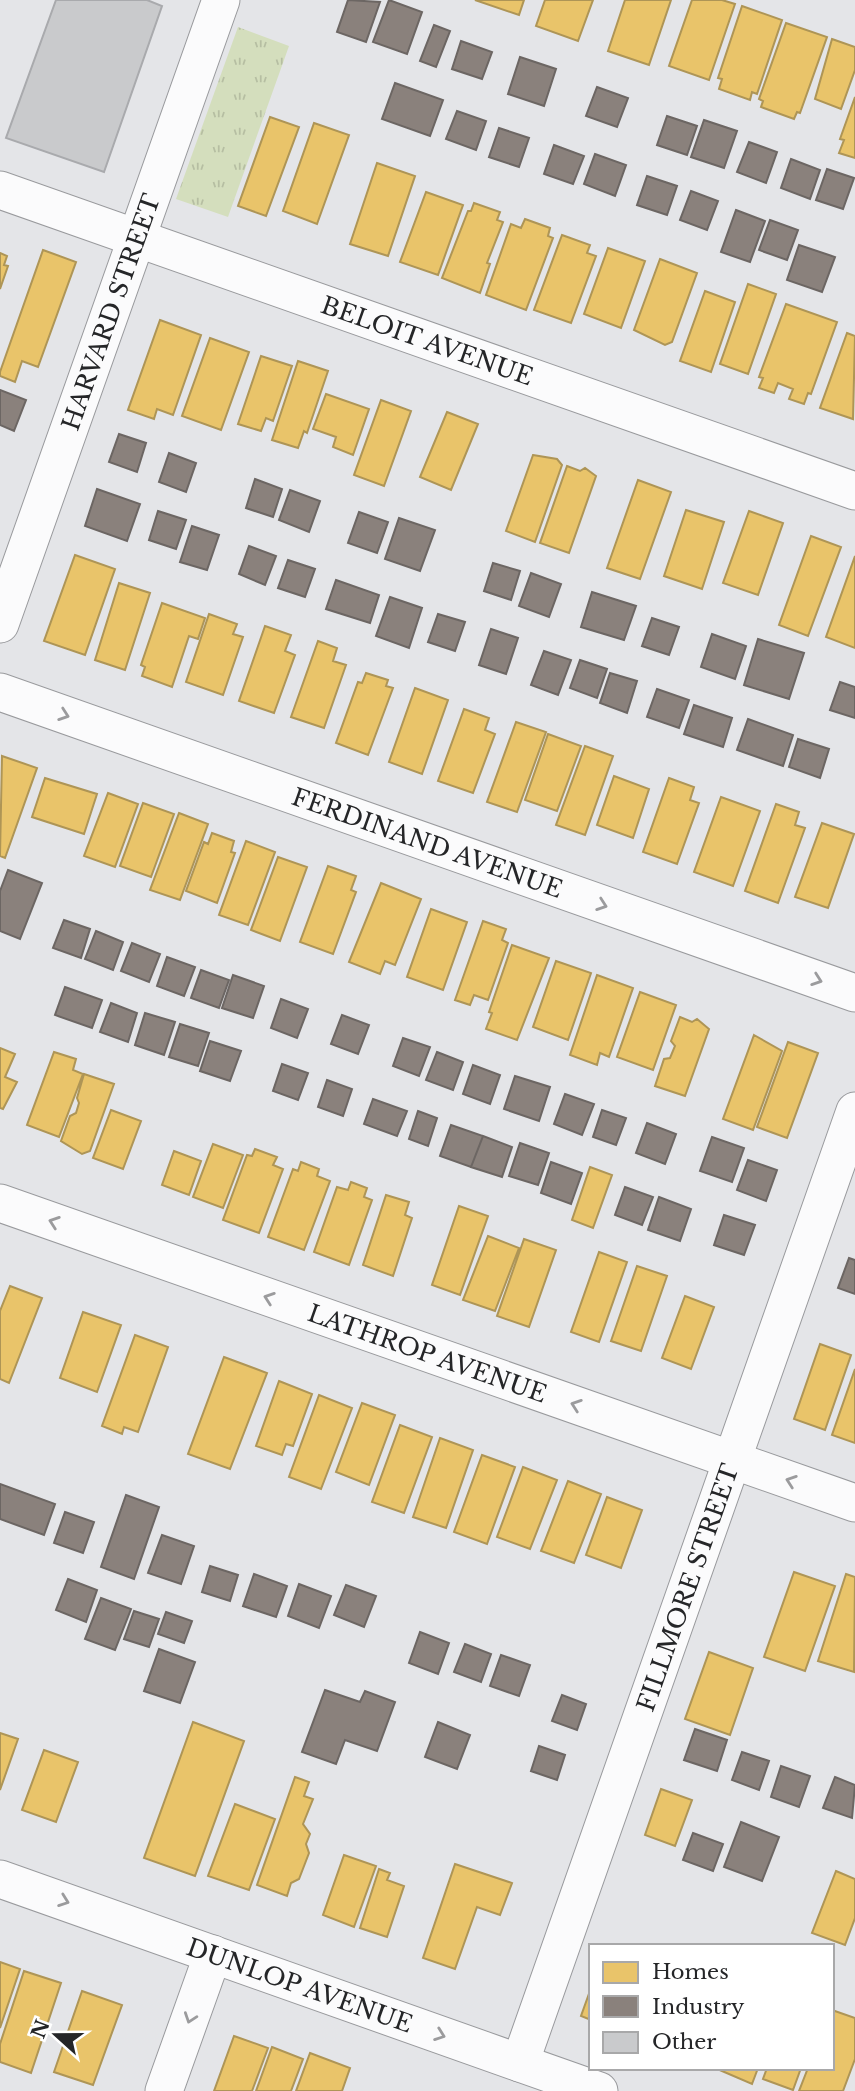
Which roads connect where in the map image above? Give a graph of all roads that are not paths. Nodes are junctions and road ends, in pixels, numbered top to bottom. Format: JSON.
{"nodes":[{"id":1,"x":221,"y":0,"type":"edge"},
{"id":2,"x":0,"y":190,"type":"edge"},
{"id":3,"x":137,"y":238,"type":"junction"},
{"id":4,"x":855,"y":491,"type":"edge"},
{"id":5,"x":0,"y":624,"type":"edge"},
{"id":6,"x":0,"y":692,"type":"edge"},
{"id":7,"x":855,"y":993,"type":"edge"},
{"id":8,"x":855,"y":1111,"type":"edge"},
{"id":9,"x":0,"y":1203,"type":"edge"},
{"id":10,"x":732,"y":1460,"type":"junction"},
{"id":11,"x":855,"y":1503,"type":"edge"},
{"id":12,"x":0,"y":1879,"type":"edge"},
{"id":13,"x":213,"y":1954,"type":"junction"},
{"id":14,"x":520,"y":2063,"type":"junction"},
{"id":15,"x":164,"y":2091,"type":"edge"},
{"id":16,"x":599,"y":2091,"type":"edge"}],
"edges":[{"from":1,"to":3,"type":"street","name":"HARVARD STREET"},
{"from":2,"to":3,"type":"street","name":"BELOIT AVENUE"},
{"from":3,"to":4,"type":"street","name":"BELOIT AVENUE"},
{"from":3,"to":5,"type":"street","name":"HARVARD STREET"},
{"from":6,"to":7,"type":"street","name":"FERDINAND AVENUE","one_way":true},
{"from":8,"to":10,"type":"street","name":"FILLMORE STREET"},
{"from":10,"to":9,"type":"street","name":"LATHROP AVENUE","one_way":true},
{"from":11,"to":10,"type":"street","name":"LATHROP AVENUE","one_way":true},
{"from":10,"to":14,"type":"street","name":"FILLMORE STREET"},
{"from":12,"to":13,"type":"street","name":"DUNLOP AVENUE","one_way":true},
{"from":13,"to":14,"type":"street","name":"DUNLOP AVENUE","one_way":true},
{"from":13,"to":15,"type":"street","one_way":true},
{"from":14,"to":16,"type":"street","name":"DUNLOP AVENUE"}]}
